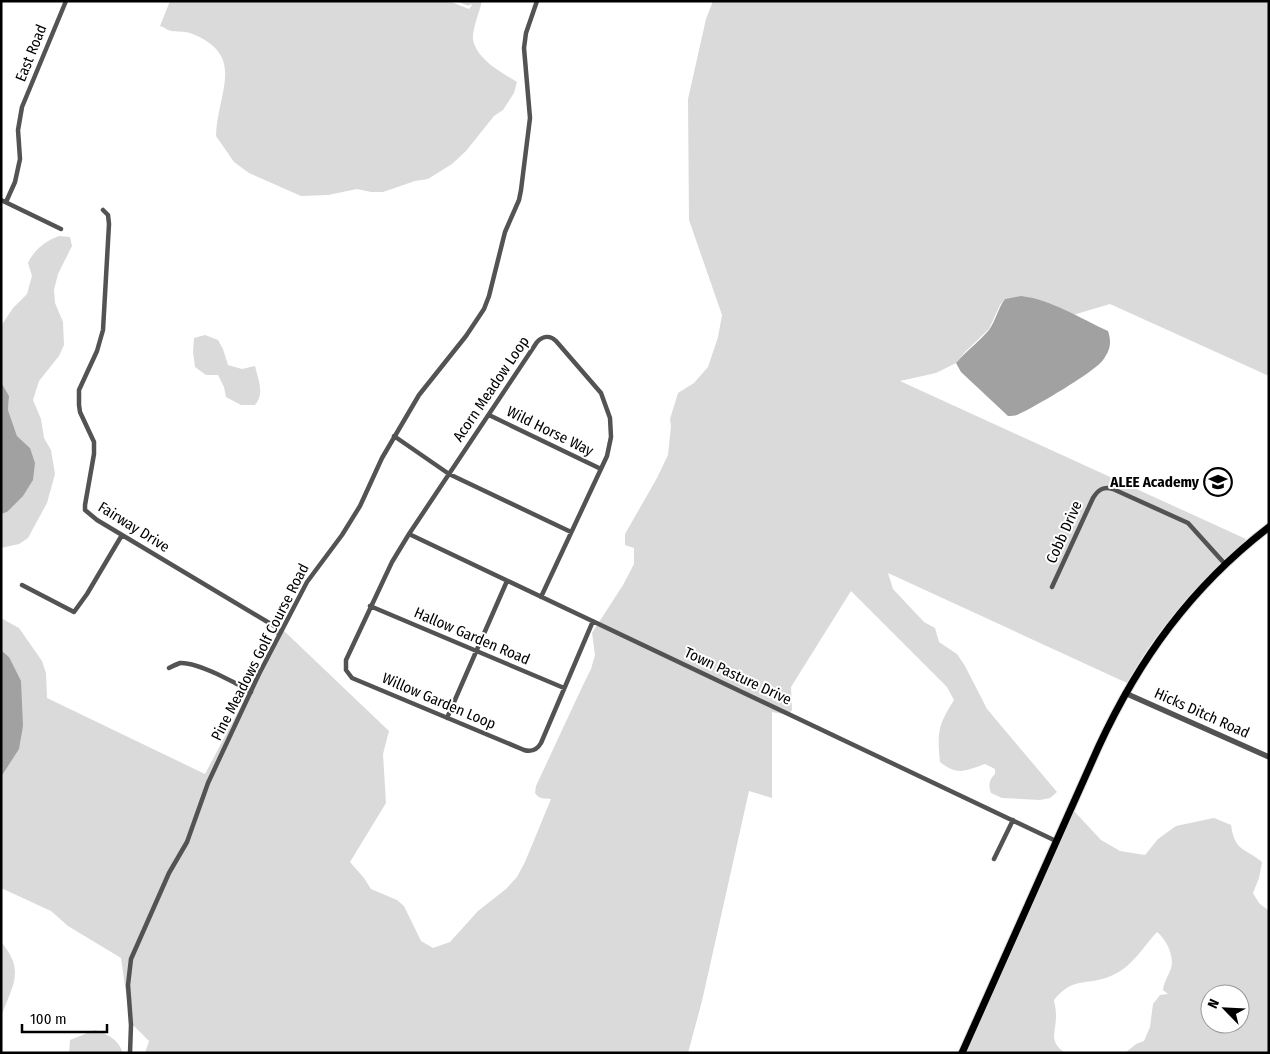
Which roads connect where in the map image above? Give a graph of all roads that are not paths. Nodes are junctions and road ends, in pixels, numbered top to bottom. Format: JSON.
{"nodes":[{"id":1,"x":66,"y":1,"type":"edge"},
{"id":2,"x":537,"y":1,"type":"edge"},
{"id":3,"x":4,"y":201,"type":"edge"},
{"id":4,"x":103,"y":210,"type":"dead end"},
{"id":5,"x":61,"y":229,"type":"dead end"},
{"id":6,"x":489,"y":415,"type":"junction"},
{"id":7,"x":394,"y":436,"type":"junction"},
{"id":8,"x":601,"y":469,"type":"junction"},
{"id":9,"x":449,"y":474,"type":"junction"},
{"id":10,"x":1269,"y":527,"type":"edge"},
{"id":11,"x":571,"y":532,"type":"junction"},
{"id":12,"x":409,"y":534,"type":"junction"},
{"id":13,"x":122,"y":535,"type":"junction"},
{"id":14,"x":1225,"y":564,"type":"junction"},
{"id":15,"x":507,"y":581,"type":"junction"},
{"id":16,"x":22,"y":586,"type":"dead end"},
{"id":17,"x":1052,"y":587,"type":"dead end"},
{"id":18,"x":541,"y":597,"type":"junction"},
{"id":19,"x":370,"y":606,"type":"junction"},
{"id":20,"x":593,"y":621,"type":"junction"},
{"id":21,"x":279,"y":635,"type":"junction"},
{"id":22,"x":476,"y":651,"type":"junction"},
{"id":23,"x":169,"y":668,"type":"dead end"},
{"id":24,"x":564,"y":688,"type":"junction"},
{"id":25,"x":251,"y":692,"type":"junction"},
{"id":26,"x":1125,"y":693,"type":"junction"},
{"id":27,"x":447,"y":718,"type":"junction"},
{"id":28,"x":1269,"y":757,"type":"edge"},
{"id":29,"x":1013,"y":820,"type":"junction"},
{"id":30,"x":1056,"y":841,"type":"junction"},
{"id":31,"x":994,"y":859,"type":"dead end"},
{"id":32,"x":130,"y":1053,"type":"edge"},
{"id":33,"x":962,"y":1053,"type":"edge"}],
"edges":[{"from":1,"to":3,"type":"street","name":"East Road"},
{"from":2,"to":7,"type":"street","name":"Pine Meadows Golf Course Road"},
{"from":3,"to":5,"type":"street"},
{"from":4,"to":13,"type":"street","name":"Fairway Drive"},
{"from":6,"to":8,"type":"street","name":"Wild Horse Way"},
{"from":6,"to":8,"type":"street","name":"Acorn Meadow Loop"},
{"from":6,"to":9,"type":"street","name":"Acorn Meadow Loop"},
{"from":7,"to":9,"type":"street"},
{"from":7,"to":21,"type":"street","name":"Pine Meadows Golf Course Road"},
{"from":8,"to":11,"type":"street","name":"Acorn Meadow Loop"},
{"from":9,"to":11,"type":"street"},
{"from":9,"to":12,"type":"street","name":"Acorn Meadow Loop"},
{"from":10,"to":14,"type":"main road"},
{"from":11,"to":18,"type":"street","name":"Acorn Meadow Loop"},
{"from":12,"to":15,"type":"street","name":"Town Pasture Drive"},
{"from":12,"to":19,"type":"street","name":"Willow Garden Loop"},
{"from":13,"to":16,"type":"street"},
{"from":13,"to":21,"type":"street","name":"Fairway Drive"},
{"from":14,"to":17,"type":"street","name":"Cobb Drive"},
{"from":14,"to":26,"type":"main road"},
{"from":15,"to":18,"type":"street","name":"Town Pasture Drive"},
{"from":15,"to":22,"type":"street"},
{"from":18,"to":20,"type":"street","name":"Town Pasture Drive"},
{"from":19,"to":22,"type":"street","name":"Hallow Garden Road"},
{"from":19,"to":27,"type":"street","name":"Willow Garden Loop"},
{"from":20,"to":24,"type":"street","name":"Willow Garden Loop"},
{"from":20,"to":29,"type":"street","name":"Town Pasture Drive"},
{"from":21,"to":25,"type":"street","name":"Pine Meadows Golf Course Road"},
{"from":22,"to":24,"type":"street","name":"Hallow Garden Road"},
{"from":22,"to":27,"type":"street"},
{"from":23,"to":25,"type":"street"},
{"from":24,"to":27,"type":"street","name":"Willow Garden Loop"},
{"from":25,"to":32,"type":"street","name":"Pine Meadows Golf Course Road"},
{"from":26,"to":28,"type":"street","name":"Hicks Ditch Road"},
{"from":26,"to":30,"type":"main road"},
{"from":29,"to":30,"type":"street","name":"Town Pasture Drive"},
{"from":29,"to":31,"type":"street"},
{"from":30,"to":33,"type":"main road"}]}
